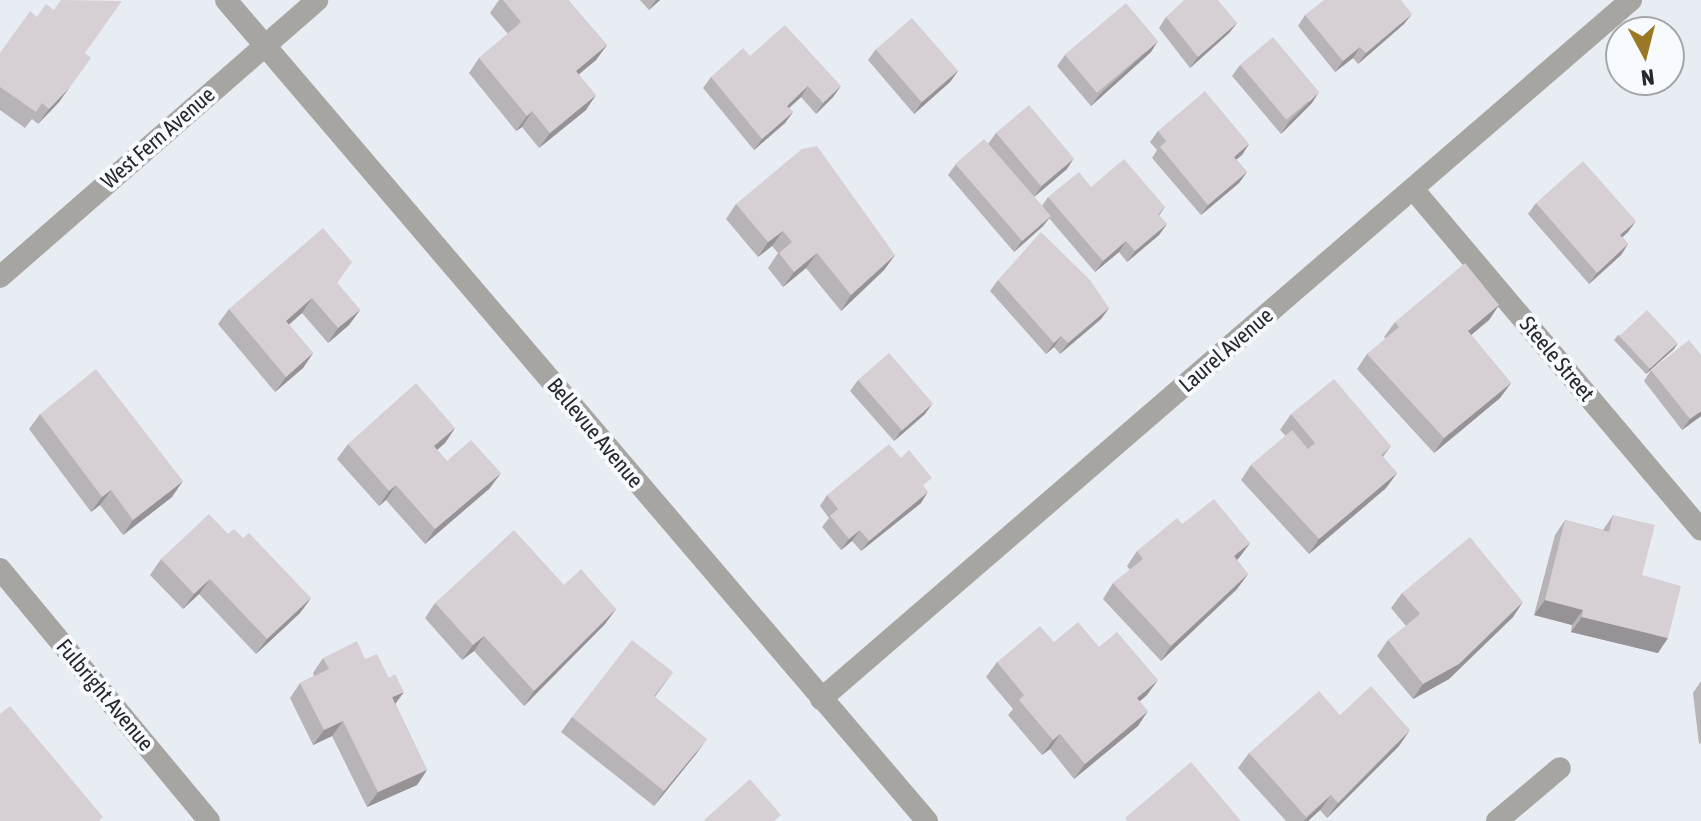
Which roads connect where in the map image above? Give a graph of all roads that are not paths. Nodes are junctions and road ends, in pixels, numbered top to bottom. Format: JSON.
{"nodes":[{"id":1,"x":226,"y":0,"type":"edge"},
{"id":2,"x":317,"y":0,"type":"edge"},
{"id":3,"x":1631,"y":0,"type":"edge"},
{"id":4,"x":265,"y":44,"type":"junction"},
{"id":5,"x":1413,"y":189,"type":"junction"},
{"id":6,"x":0,"y":277,"type":"edge"},
{"id":7,"x":1701,"y":530,"type":"edge"},
{"id":8,"x":0,"y":569,"type":"edge"},
{"id":9,"x":821,"y":699,"type":"junction"},
{"id":10,"x":1560,"y":768,"type":"dead end"},
{"id":11,"x":209,"y":821,"type":"edge"},
{"id":12,"x":927,"y":821,"type":"edge"},
{"id":13,"x":1497,"y":821,"type":"edge"}],
"edges":[{"from":1,"to":4,"type":"street","name":"Bellevue Avenue"},
{"from":2,"to":4,"type":"street","name":"West Fern Avenue"},
{"from":3,"to":5,"type":"street","name":"Laurel Avenue"},
{"from":4,"to":6,"type":"street","name":"West Fern Avenue"},
{"from":4,"to":9,"type":"street","name":"Bellevue Avenue"},
{"from":5,"to":7,"type":"street","name":"Steele Street"},
{"from":5,"to":9,"type":"street","name":"Laurel Avenue"},
{"from":8,"to":11,"type":"street","name":"Fulbright Avenue"},
{"from":9,"to":12,"type":"street","name":"Bellevue Avenue"},
{"from":10,"to":13,"type":"street"}]}
